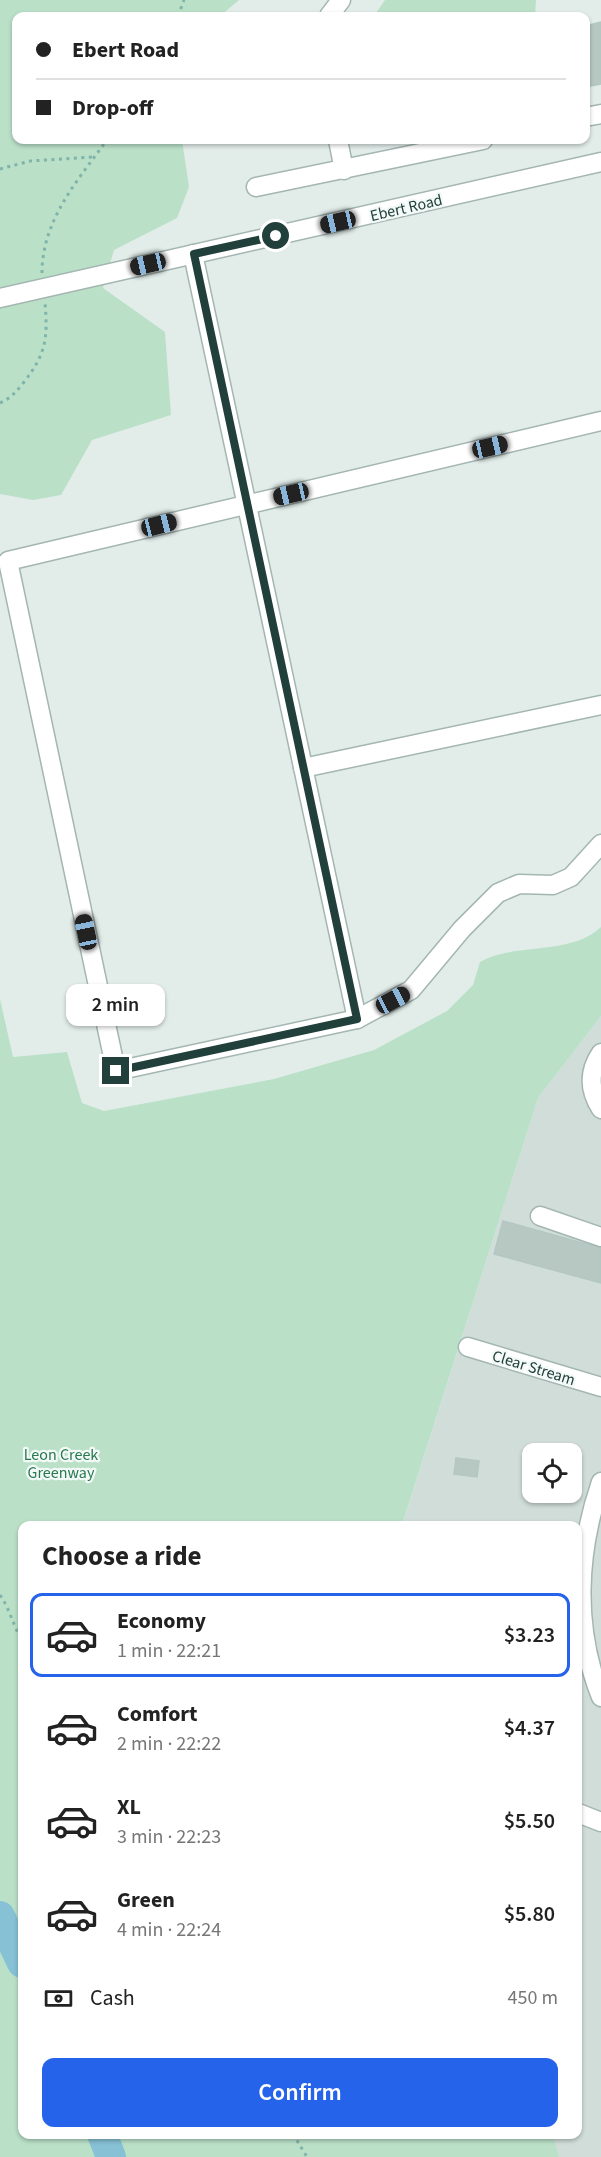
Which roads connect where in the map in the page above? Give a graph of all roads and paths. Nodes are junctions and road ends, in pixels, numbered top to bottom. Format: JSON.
{"nodes":[{"id":1,"x":339,"y":144,"type":"edge"},
{"id":2,"x":464,"y":144,"type":"edge"},
{"id":3,"x":94,"y":157,"type":"dead end"},
{"id":4,"x":601,"y":162,"type":"edge"},
{"id":5,"x":0,"y":170,"type":"edge"},
{"id":6,"x":344,"y":170,"type":"junction"},
{"id":7,"x":256,"y":187,"type":"dead end"},
{"id":8,"x":194,"y":254,"type":"junction"},
{"id":9,"x":0,"y":298,"type":"edge"},
{"id":10,"x":601,"y":421,"type":"edge"},
{"id":11,"x":246,"y":505,"type":"junction"},
{"id":12,"x":601,"y":705,"type":"edge"},
{"id":13,"x":303,"y":768,"type":"junction"},
{"id":14,"x":601,"y":844,"type":"edge"},
{"id":15,"x":357,"y":1019,"type":"junction"},
{"id":16,"x":601,"y":1053,"type":"edge"},
{"id":17,"x":601,"y":1109,"type":"edge"},
{"id":18,"x":540,"y":1216,"type":"dead end"},
{"id":19,"x":601,"y":1237,"type":"edge"},
{"id":20,"x":468,"y":1347,"type":"dead end"},
{"id":21,"x":601,"y":1387,"type":"edge"},
{"id":22,"x":601,"y":1482,"type":"edge"},
{"id":23,"x":582,"y":1582,"type":"edge"},
{"id":24,"x":0,"y":1595,"type":"edge"},
{"id":25,"x":582,"y":1603,"type":"edge"},
{"id":26,"x":18,"y":1633,"type":"edge"},
{"id":27,"x":601,"y":1697,"type":"edge"},
{"id":28,"x":582,"y":1815,"type":"edge"},
{"id":29,"x":601,"y":1822,"type":"edge"},
{"id":30,"x":295,"y":2139,"type":"edge"},
{"id":31,"x":307,"y":2157,"type":"edge"}],
"edges":[{"from":1,"to":6,"type":"street"},
{"from":2,"to":6,"type":"street"},
{"from":3,"to":5,"type":"path"},
{"from":4,"to":8,"type":"street","name":"Ebert Road"},
{"from":6,"to":7,"type":"street"},
{"from":8,"to":9,"type":"street","name":"Ebert Road"},
{"from":8,"to":11,"type":"street"},
{"from":10,"to":11,"type":"street"},
{"from":11,"to":13,"type":"street"},
{"from":11,"to":15,"type":"street"},
{"from":12,"to":13,"type":"street"},
{"from":13,"to":15,"type":"street"},
{"from":14,"to":15,"type":"street"},
{"from":16,"to":17,"type":"street"},
{"from":18,"to":19,"type":"street"},
{"from":20,"to":21,"type":"street","name":"Clear Stream"},
{"from":22,"to":23,"type":"street"},
{"from":24,"to":26,"type":"path"},
{"from":25,"to":27,"type":"street"},
{"from":28,"to":29,"type":"street"},
{"from":30,"to":31,"type":"path"}]}
